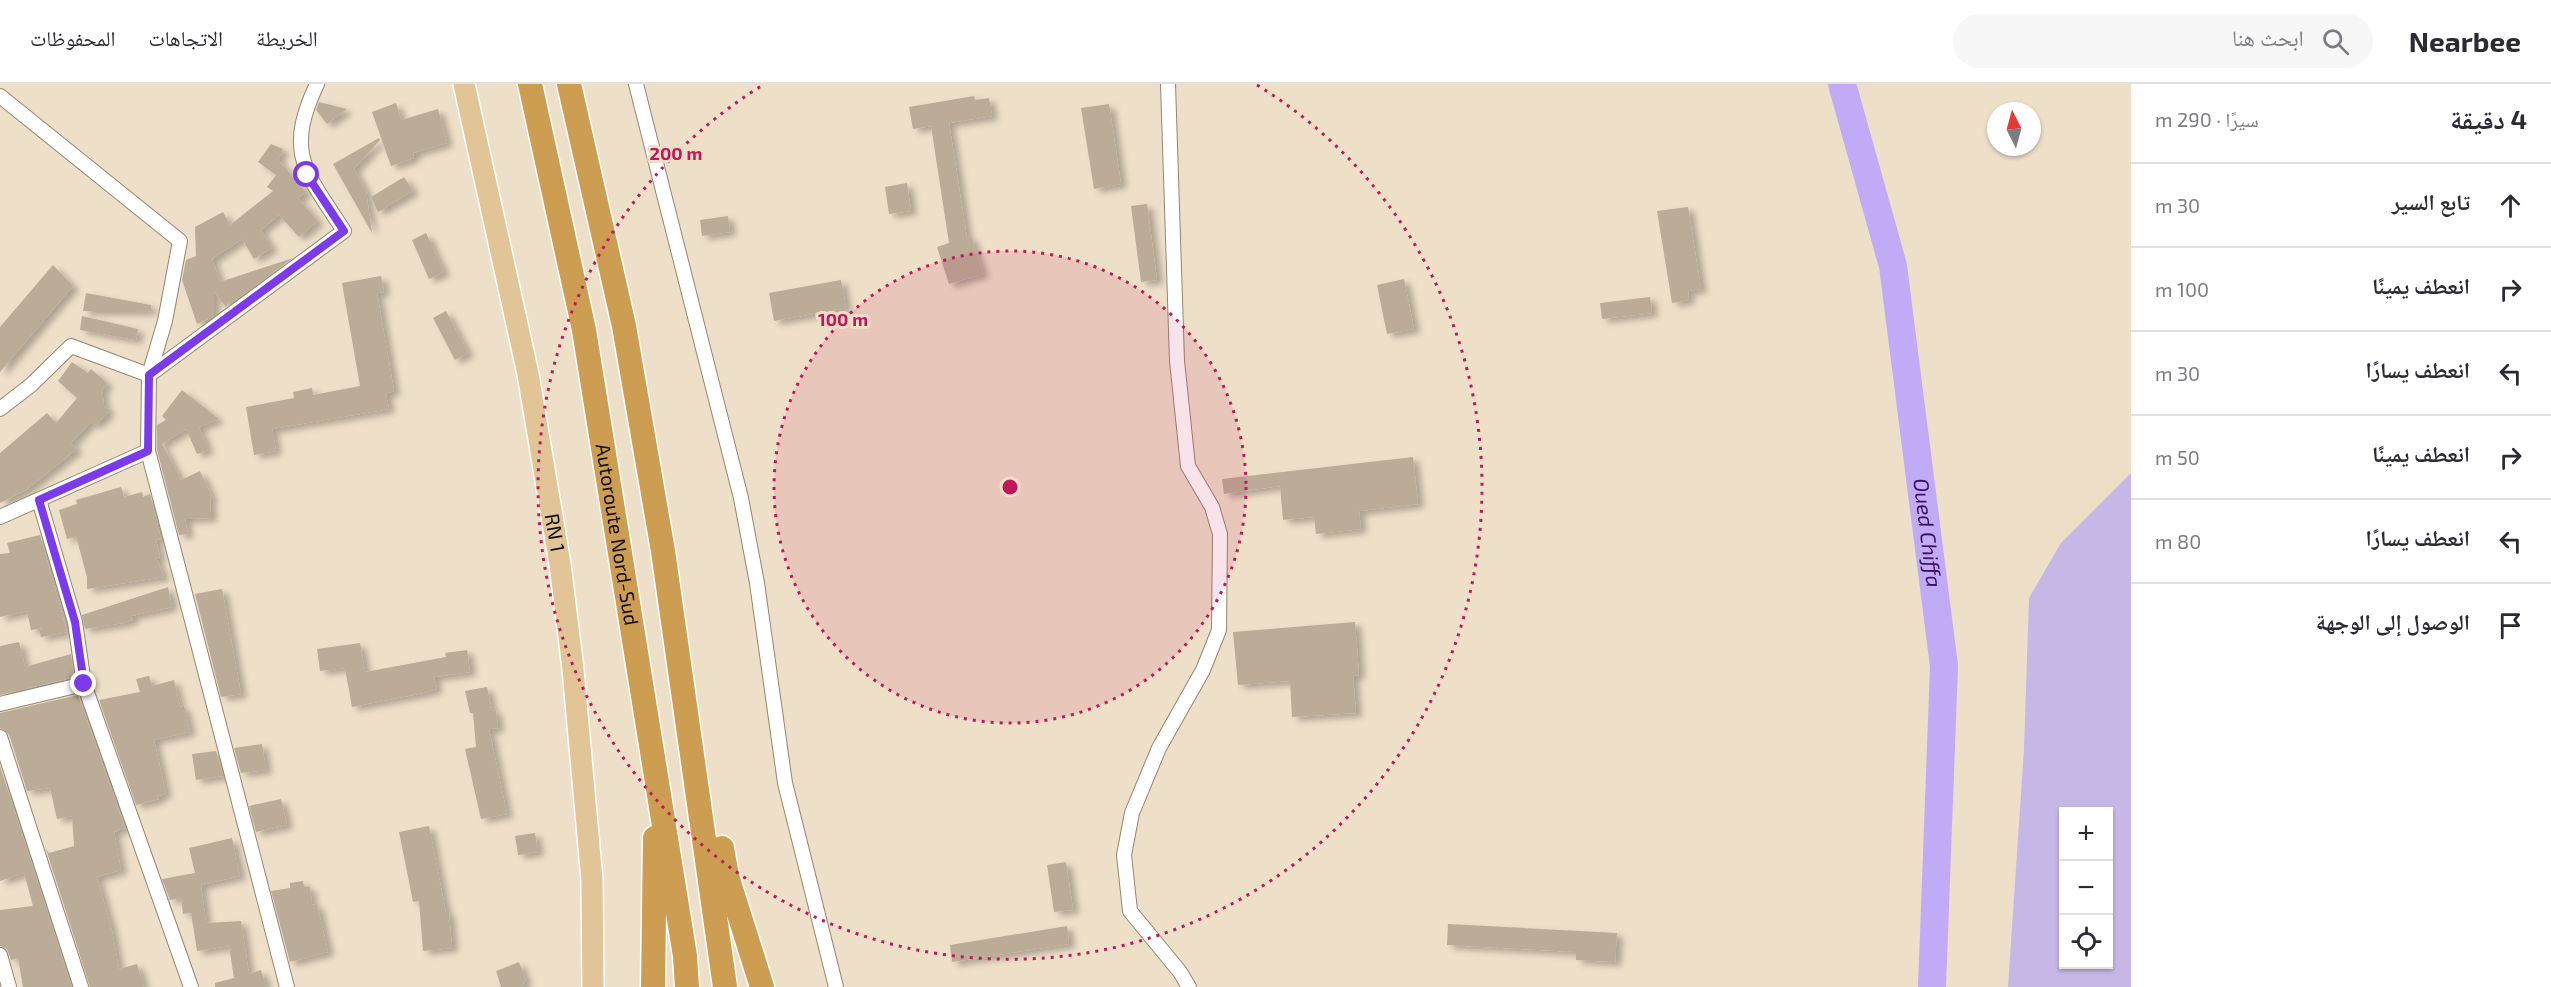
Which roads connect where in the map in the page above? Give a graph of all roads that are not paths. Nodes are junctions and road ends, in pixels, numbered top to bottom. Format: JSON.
{"nodes":[{"id":1,"x":317,"y":84,"type":"edge"},
{"id":2,"x":464,"y":84,"type":"edge"},
{"id":3,"x":530,"y":84,"type":"edge"},
{"id":4,"x":569,"y":84,"type":"edge"},
{"id":5,"x":636,"y":84,"type":"edge"},
{"id":6,"x":1168,"y":84,"type":"edge"},
{"id":7,"x":0,"y":96,"type":"edge"},
{"id":8,"x":149,"y":375,"type":"junction"},
{"id":9,"x":0,"y":409,"type":"edge"},
{"id":10,"x":148,"y":451,"type":"junction"},
{"id":11,"x":39,"y":500,"type":"junction"},
{"id":12,"x":0,"y":517,"type":"edge"},
{"id":13,"x":84,"y":684,"type":"junction"},
{"id":14,"x":0,"y":704,"type":"edge"},
{"id":15,"x":0,"y":737,"type":"edge"},
{"id":16,"x":695,"y":771,"type":"junction"},
{"id":17,"x":657,"y":782,"type":"junction"},
{"id":18,"x":0,"y":956,"type":"edge"},
{"id":19,"x":9,"y":987,"type":"edge"},
{"id":20,"x":81,"y":987,"type":"edge"},
{"id":21,"x":191,"y":987,"type":"edge"},
{"id":22,"x":287,"y":987,"type":"edge"},
{"id":23,"x":593,"y":987,"type":"edge"},
{"id":24,"x":653,"y":987,"type":"edge"},
{"id":25,"x":687,"y":987,"type":"edge"},
{"id":26,"x":725,"y":987,"type":"edge"},
{"id":27,"x":762,"y":987,"type":"edge"},
{"id":28,"x":836,"y":987,"type":"edge"},
{"id":29,"x":1189,"y":987,"type":"edge"}],
"edges":[{"from":1,"to":8,"type":"street"},
{"from":2,"to":23,"type":"main road","name":"RN 1"},
{"from":3,"to":17,"type":"highway","name":"Autoroute Nord-Sud"},
{"from":4,"to":16,"type":"highway","name":"Autoroute Nord-Sud"},
{"from":5,"to":28,"type":"street"},
{"from":6,"to":29,"type":"street"},
{"from":7,"to":8,"type":"street"},
{"from":8,"to":9,"type":"street"},
{"from":8,"to":10,"type":"street"},
{"from":10,"to":11,"type":"street"},
{"from":10,"to":22,"type":"street"},
{"from":11,"to":12,"type":"street"},
{"from":11,"to":13,"type":"street"},
{"from":13,"to":14,"type":"street"},
{"from":13,"to":21,"type":"street"},
{"from":15,"to":20,"type":"street"},
{"from":16,"to":26,"type":"highway","name":"Autoroute Nord-Sud"},
{"from":16,"to":27,"type":"highway"},
{"from":17,"to":24,"type":"highway"},
{"from":17,"to":25,"type":"highway","name":"Autoroute Nord-Sud"},
{"from":18,"to":19,"type":"street"}]}
